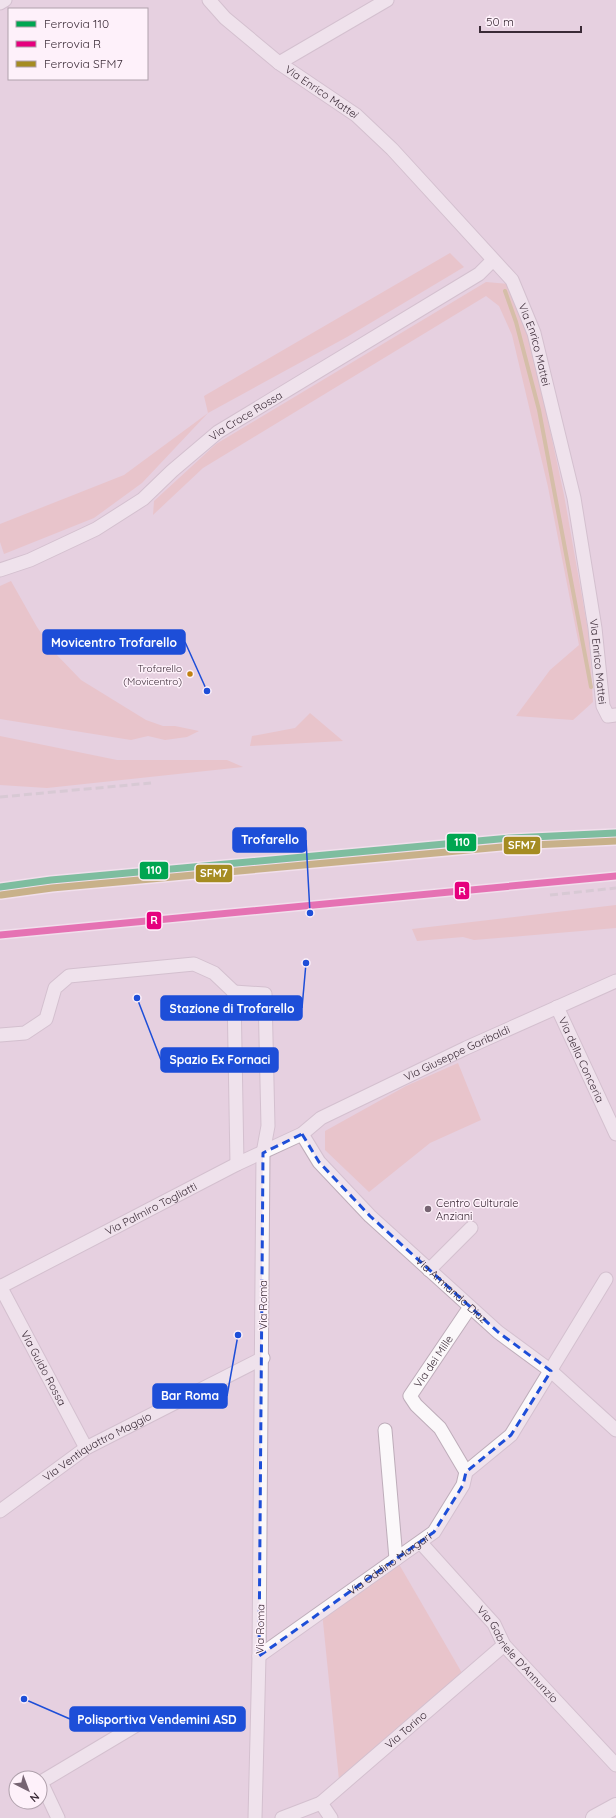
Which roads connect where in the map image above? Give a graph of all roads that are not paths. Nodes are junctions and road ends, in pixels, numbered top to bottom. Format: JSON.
{"nodes":[{"id":1,"x":5,"y":0,"type":"edge"},
{"id":2,"x":209,"y":0,"type":"edge"},
{"id":3,"x":387,"y":0,"type":"edge"},
{"id":4,"x":0,"y":3,"type":"edge"},
{"id":5,"x":279,"y":63,"type":"junction"},
{"id":6,"x":493,"y":260,"type":"junction"},
{"id":7,"x":0,"y":570,"type":"edge"},
{"id":8,"x":616,"y":715,"type":"edge"},
{"id":9,"x":616,"y":981,"type":"edge"},
{"id":10,"x":234,"y":992,"type":"junction"},
{"id":11,"x":557,"y":1007,"type":"junction"},
{"id":12,"x":0,"y":1035,"type":"edge"},
{"id":13,"x":616,"y":1132,"type":"edge"},
{"id":14,"x":302,"y":1134,"type":"junction"},
{"id":15,"x":263,"y":1153,"type":"junction"},
{"id":16,"x":237,"y":1164,"type":"junction"},
{"id":17,"x":471,"y":1228,"type":"dead end"},
{"id":18,"x":429,"y":1270,"type":"junction"},
{"id":19,"x":606,"y":1279,"type":"dead end"},
{"id":20,"x":0,"y":1287,"type":"edge"},
{"id":21,"x":470,"y":1307,"type":"junction"},
{"id":22,"x":262,"y":1358,"type":"junction"},
{"id":23,"x":551,"y":1371,"type":"junction"},
{"id":24,"x":385,"y":1430,"type":"dead end"},
{"id":25,"x":616,"y":1430,"type":"edge"},
{"id":26,"x":86,"y":1448,"type":"junction"},
{"id":27,"x":466,"y":1472,"type":"junction"},
{"id":28,"x":0,"y":1511,"type":"edge"},
{"id":29,"x":421,"y":1543,"type":"junction"},
{"id":30,"x":396,"y":1559,"type":"junction"},
{"id":31,"x":504,"y":1645,"type":"junction"},
{"id":32,"x":259,"y":1656,"type":"junction"},
{"id":33,"x":150,"y":1717,"type":"dead end"},
{"id":34,"x":616,"y":1764,"type":"edge"},
{"id":35,"x":321,"y":1803,"type":"junction"},
{"id":36,"x":616,"y":1806,"type":"edge"},
{"id":37,"x":58,"y":1818,"type":"edge"},
{"id":38,"x":255,"y":1818,"type":"edge"},
{"id":39,"x":282,"y":1818,"type":"edge"},
{"id":40,"x":331,"y":1818,"type":"edge"},
{"id":41,"x":594,"y":1818,"type":"edge"}],
"edges":[{"from":1,"to":4,"type":"street"},
{"from":2,"to":5,"type":"street","name":"Via Enrico Mattei"},
{"from":3,"to":5,"type":"street"},
{"from":5,"to":6,"type":"street","name":"Via Enrico Mattei"},
{"from":6,"to":7,"type":"street","name":"Via Croce Rossa"},
{"from":6,"to":8,"type":"street","name":"Via Enrico Mattei"},
{"from":9,"to":11,"type":"street","name":"Via Giuseppe Garibaldi"},
{"from":10,"to":12,"type":"street"},
{"from":10,"to":15,"type":"street","name":"Via Roma"},
{"from":10,"to":16,"type":"street"},
{"from":11,"to":13,"type":"street","name":"Via della Conceria"},
{"from":11,"to":14,"type":"street","name":"Via Giuseppe Garibaldi"},
{"from":14,"to":15,"type":"street","name":"Via Palmiro Togliatti"},
{"from":14,"to":18,"type":"street","name":"Via Armando Diaz"},
{"from":15,"to":16,"type":"street","name":"Via Palmiro Togliatti"},
{"from":15,"to":22,"type":"street","name":"Via Roma"},
{"from":16,"to":20,"type":"street","name":"Via Palmiro Togliatti"},
{"from":17,"to":18,"type":"street"},
{"from":18,"to":21,"type":"street","name":"Via Armando Diaz"},
{"from":19,"to":23,"type":"street"},
{"from":20,"to":26,"type":"street","name":"Via Guido Rossa"},
{"from":21,"to":23,"type":"street","name":"Via Armando Diaz"},
{"from":21,"to":27,"type":"street","name":"Via dei Mille"},
{"from":22,"to":26,"type":"street","name":"Via Ventiquattro Maggio"},
{"from":22,"to":32,"type":"street","name":"Via Roma"},
{"from":23,"to":25,"type":"street","name":"Via Armando Diaz"},
{"from":23,"to":27,"type":"street"},
{"from":24,"to":30,"type":"street"},
{"from":26,"to":28,"type":"street","name":"Via Ventiquattro Maggio"},
{"from":27,"to":29,"type":"street","name":"Via Oddino Morgari"},
{"from":29,"to":30,"type":"street","name":"Via Oddino Morgari"},
{"from":29,"to":31,"type":"street","name":"Via Gabriele D'Annunzio"},
{"from":30,"to":32,"type":"street","name":"Via Oddino Morgari"},
{"from":31,"to":34,"type":"street","name":"Via Gabriele D'Annunzio"},
{"from":31,"to":35,"type":"street","name":"Via Torino"},
{"from":32,"to":38,"type":"street","name":"Via Roma"},
{"from":33,"to":37,"type":"street"},
{"from":35,"to":39,"type":"street","name":"Via Torino"},
{"from":35,"to":40,"type":"street"},
{"from":36,"to":41,"type":"main road"}]}
